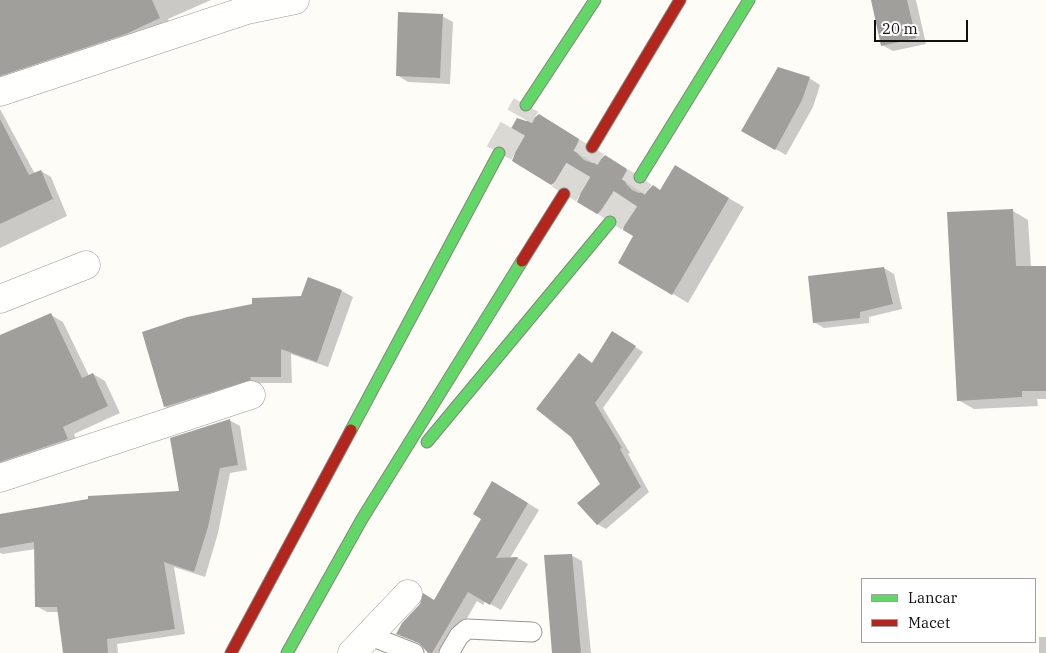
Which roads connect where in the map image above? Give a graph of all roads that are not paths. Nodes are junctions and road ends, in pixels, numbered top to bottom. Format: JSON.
{"nodes":[{"id":1,"x":295,"y":0,"type":"edge"},
{"id":2,"x":595,"y":0,"type":"edge"},
{"id":3,"x":680,"y":0,"type":"edge"},
{"id":4,"x":749,"y":0,"type":"edge"},
{"id":5,"x":245,"y":5,"type":"edge"},
{"id":6,"x":0,"y":92,"type":"edge"},
{"id":7,"x":526,"y":105,"type":"tunnel mouth"},
{"id":8,"x":592,"y":147,"type":"tunnel mouth"},
{"id":9,"x":499,"y":153,"type":"tunnel mouth"},
{"id":10,"x":640,"y":177,"type":"tunnel mouth"},
{"id":11,"x":564,"y":194,"type":"tunnel mouth"},
{"id":12,"x":610,"y":222,"type":"tunnel mouth"},
{"id":13,"x":86,"y":265,"type":"dead end"},
{"id":14,"x":0,"y":299,"type":"edge"},
{"id":15,"x":251,"y":396,"type":"dead end"},
{"id":16,"x":0,"y":478,"type":"edge"},
{"id":17,"x":362,"y":519,"type":"junction"},
{"id":18,"x":408,"y":594,"type":"dead end"},
{"id":19,"x":532,"y":632,"type":"dead end"},
{"id":20,"x":360,"y":644,"type":"edge"},
{"id":21,"x":231,"y":653,"type":"edge"},
{"id":22,"x":287,"y":653,"type":"edge"},
{"id":23,"x":414,"y":653,"type":"edge"},
{"id":24,"x":449,"y":653,"type":"edge"}],
"edges":[{"from":1,"to":5,"type":"street"},
{"from":2,"to":7,"type":"highway"},
{"from":3,"to":8,"type":"highway"},
{"from":4,"to":10,"type":"highway"},
{"from":5,"to":6,"type":"street"},
{"from":9,"to":21,"type":"highway"},
{"from":11,"to":17,"type":"highway"},
{"from":12,"to":17,"type":"highway"},
{"from":13,"to":14,"type":"street"},
{"from":15,"to":16,"type":"street"},
{"from":17,"to":22,"type":"highway"},
{"from":18,"to":20,"type":"street"},
{"from":19,"to":24,"type":"lane"},
{"from":20,"to":23,"type":"lane"}]}
